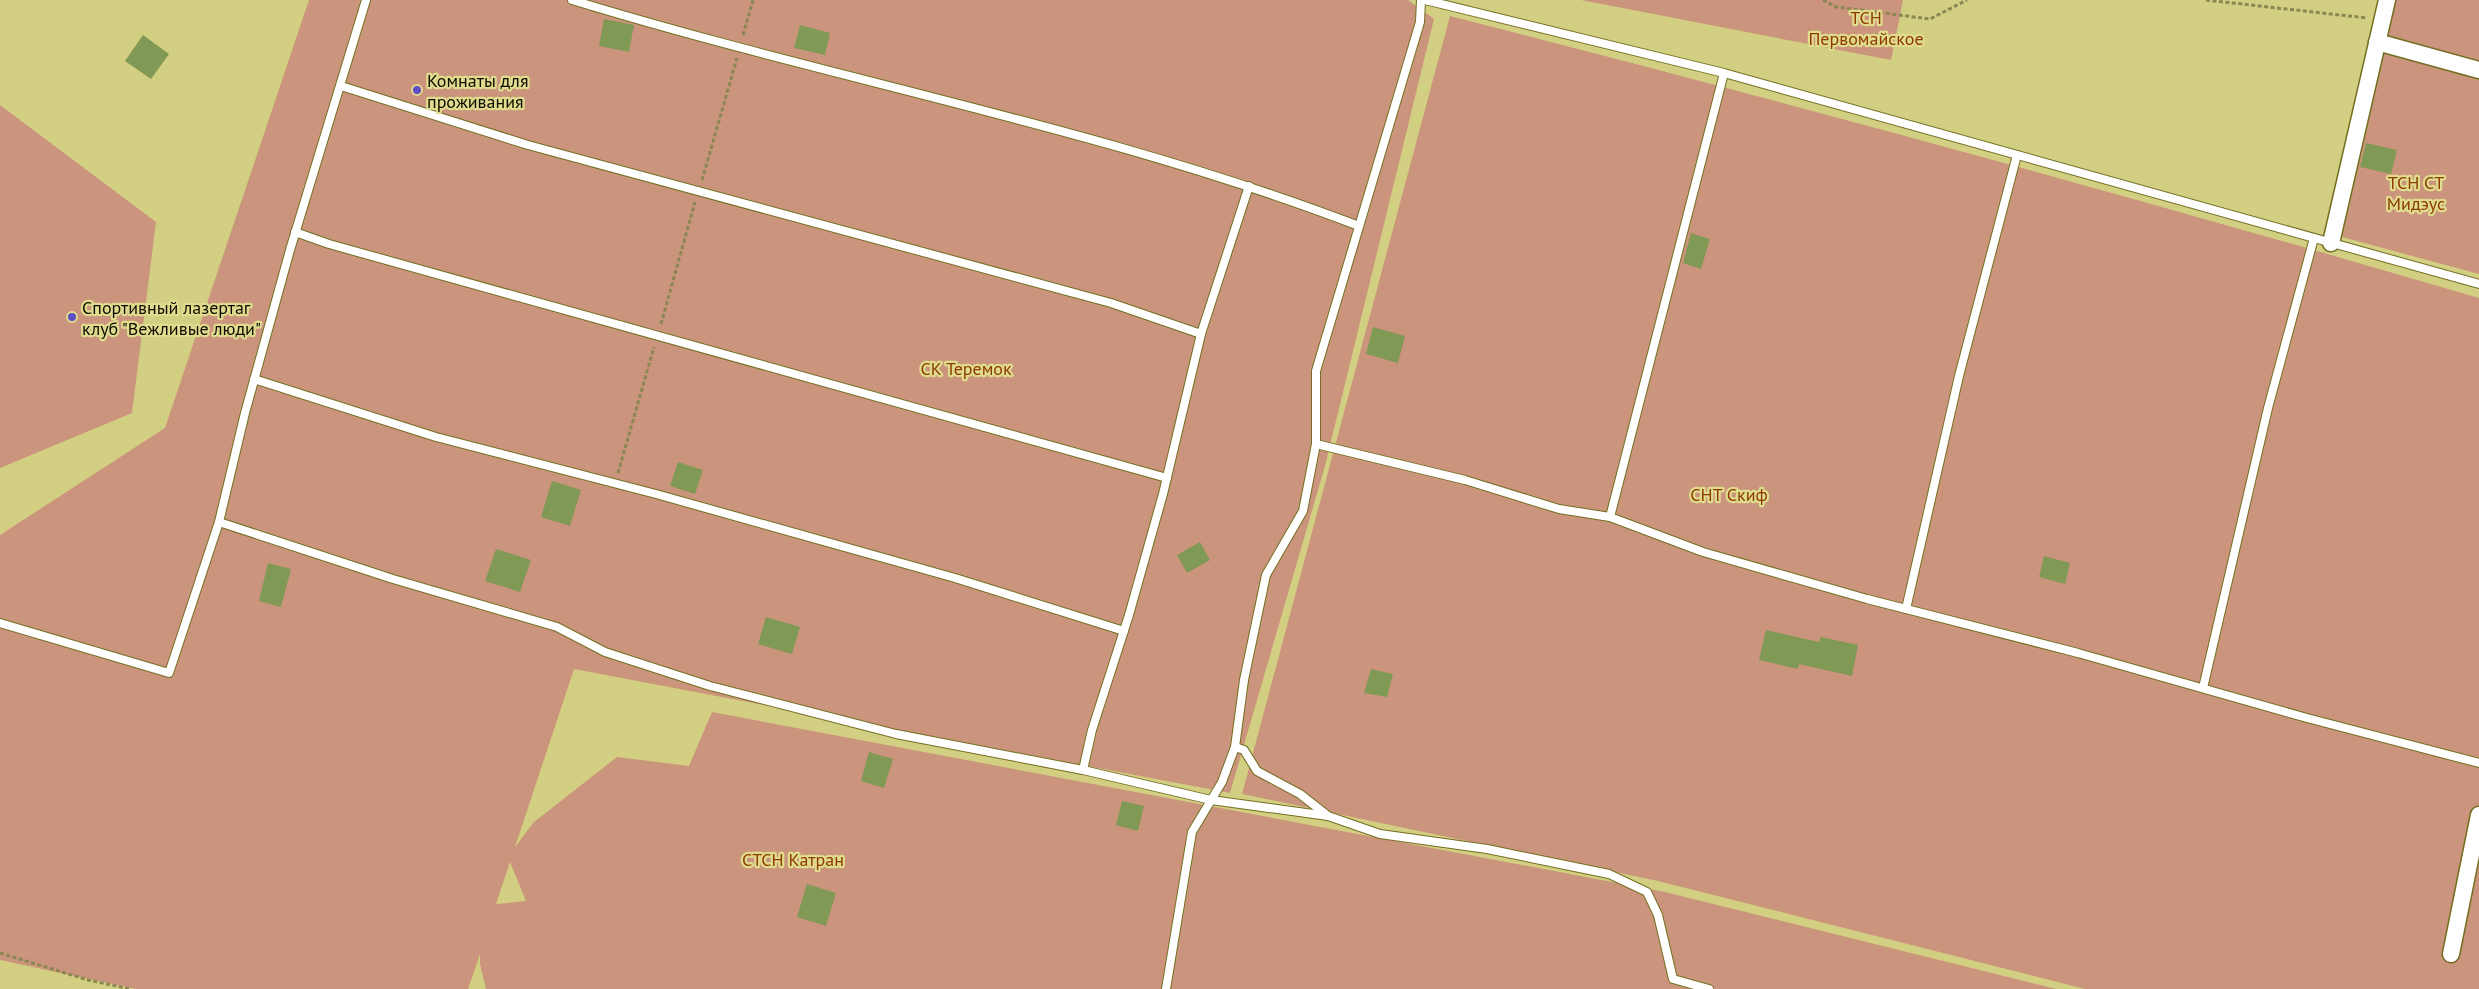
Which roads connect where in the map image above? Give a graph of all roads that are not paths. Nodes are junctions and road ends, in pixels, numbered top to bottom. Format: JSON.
{"nodes":[{"id":1,"x":366,"y":0,"type":"edge"},
{"id":2,"x":572,"y":0,"type":"edge"},
{"id":3,"x":1421,"y":0,"type":"edge"},
{"id":4,"x":1425,"y":0,"type":"edge"},
{"id":5,"x":2387,"y":0,"type":"edge"},
{"id":6,"x":2377,"y":42,"type":"junction"},
{"id":7,"x":2479,"y":70,"type":"edge"},
{"id":8,"x":1724,"y":73,"type":"junction"},
{"id":9,"x":341,"y":86,"type":"junction"},
{"id":10,"x":2017,"y":155,"type":"junction"},
{"id":11,"x":1249,"y":186,"type":"junction"},
{"id":12,"x":1359,"y":226,"type":"junction"},
{"id":13,"x":295,"y":232,"type":"junction"},
{"id":14,"x":2314,"y":238,"type":"junction"},
{"id":15,"x":2331,"y":243,"type":"junction"},
{"id":16,"x":2479,"y":284,"type":"edge"},
{"id":17,"x":1201,"y":334,"type":"junction"},
{"id":18,"x":254,"y":379,"type":"junction"},
{"id":19,"x":1316,"y":444,"type":"junction"},
{"id":20,"x":1167,"y":478,"type":"junction"},
{"id":21,"x":1610,"y":517,"type":"junction"},
{"id":22,"x":219,"y":522,"type":"junction"},
{"id":23,"x":1906,"y":609,"type":"junction"},
{"id":24,"x":0,"y":623,"type":"edge"},
{"id":25,"x":1124,"y":631,"type":"junction"},
{"id":26,"x":2203,"y":688,"type":"junction"},
{"id":27,"x":1235,"y":747,"type":"junction"},
{"id":28,"x":2479,"y":763,"type":"edge"},
{"id":29,"x":1084,"y":770,"type":"junction"},
{"id":30,"x":1211,"y":800,"type":"junction"},
{"id":31,"x":2479,"y":815,"type":"edge"},
{"id":32,"x":1328,"y":816,"type":"junction"},
{"id":33,"x":2450,"y":954,"type":"dead end"},
{"id":34,"x":1166,"y":989,"type":"edge"},
{"id":35,"x":1709,"y":989,"type":"edge"}],
"edges":[{"from":1,"to":9,"type":"lane"},
{"from":2,"to":11,"type":"lane"},
{"from":3,"to":12,"type":"lane"},
{"from":4,"to":8,"type":"lane"},
{"from":5,"to":6,"type":"street"},
{"from":6,"to":7,"type":"street"},
{"from":6,"to":15,"type":"street"},
{"from":8,"to":10,"type":"lane"},
{"from":8,"to":21,"type":"lane"},
{"from":9,"to":13,"type":"lane"},
{"from":9,"to":17,"type":"lane"},
{"from":10,"to":14,"type":"lane"},
{"from":10,"to":23,"type":"lane"},
{"from":11,"to":12,"type":"lane"},
{"from":11,"to":17,"type":"lane"},
{"from":12,"to":19,"type":"lane"},
{"from":13,"to":18,"type":"lane"},
{"from":13,"to":20,"type":"lane"},
{"from":14,"to":15,"type":"lane"},
{"from":14,"to":26,"type":"lane"},
{"from":15,"to":16,"type":"lane"},
{"from":17,"to":20,"type":"lane"},
{"from":18,"to":22,"type":"lane"},
{"from":18,"to":25,"type":"lane"},
{"from":19,"to":21,"type":"lane"},
{"from":19,"to":27,"type":"lane"},
{"from":20,"to":25,"type":"lane"},
{"from":21,"to":23,"type":"lane"},
{"from":22,"to":24,"type":"lane"},
{"from":22,"to":29,"type":"lane"},
{"from":23,"to":26,"type":"lane"},
{"from":25,"to":29,"type":"lane"},
{"from":26,"to":28,"type":"lane"},
{"from":27,"to":30,"type":"lane"},
{"from":27,"to":32,"type":"lane"},
{"from":29,"to":30,"type":"lane"},
{"from":30,"to":32,"type":"lane"},
{"from":30,"to":34,"type":"lane"},
{"from":31,"to":33,"type":"street"},
{"from":32,"to":35,"type":"lane"}]}
